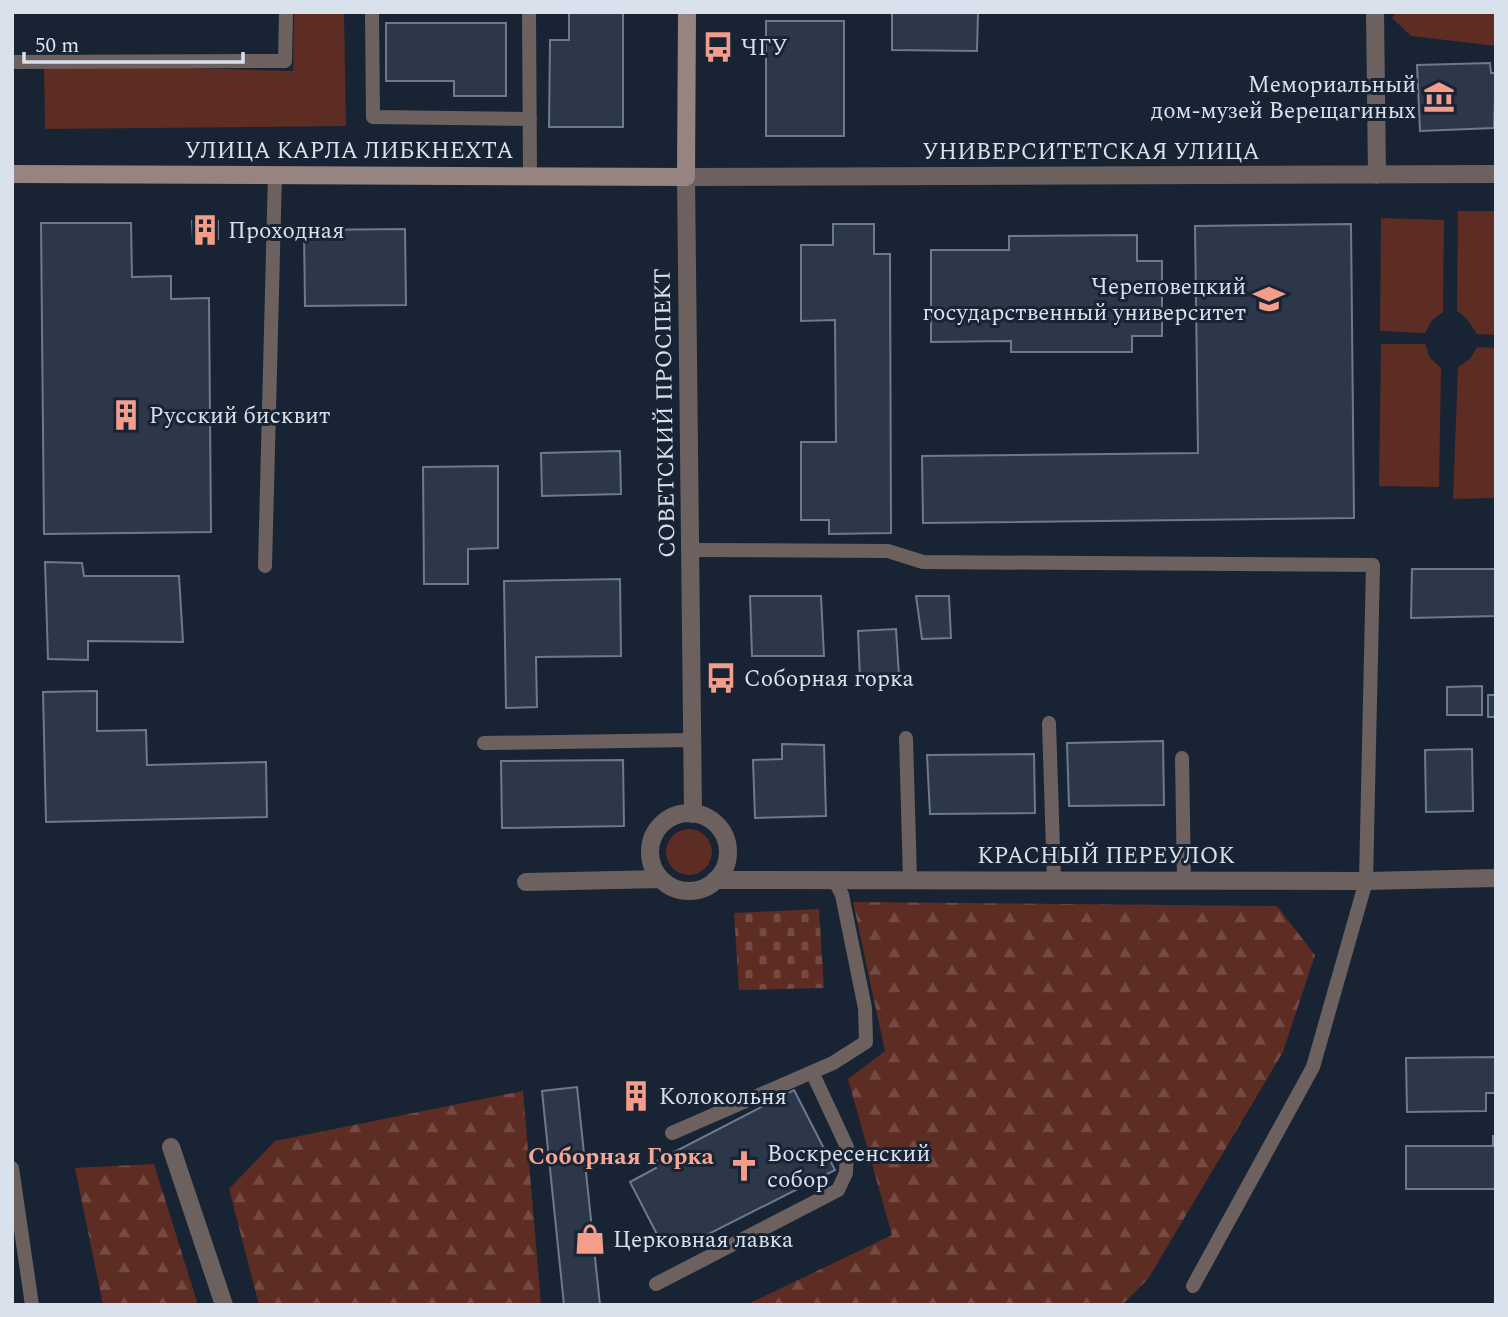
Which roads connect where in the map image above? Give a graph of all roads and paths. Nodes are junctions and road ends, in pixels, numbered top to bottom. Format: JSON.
{"nodes":[{"id":1,"x":286,"y":12,"type":"edge"},
{"id":2,"x":372,"y":12,"type":"edge"},
{"id":3,"x":529,"y":12,"type":"edge"},
{"id":4,"x":687,"y":12,"type":"edge"},
{"id":5,"x":1376,"y":12,"type":"edge"},
{"id":6,"x":12,"y":62,"type":"edge"},
{"id":7,"x":530,"y":119,"type":"junction"},
{"id":8,"x":12,"y":174,"type":"edge"},
{"id":9,"x":275,"y":174,"type":"junction"},
{"id":10,"x":1496,"y":174,"type":"edge"},
{"id":11,"x":530,"y":175,"type":"junction"},
{"id":12,"x":1377,"y":175,"type":"junction"},
{"id":13,"x":686,"y":177,"type":"junction"},
{"id":14,"x":690,"y":550,"type":"junction"},
{"id":15,"x":265,"y":566,"type":"dead end"},
{"id":16,"x":1049,"y":723,"type":"dead end"},
{"id":17,"x":906,"y":738,"type":"dead end"},
{"id":18,"x":692,"y":740,"type":"junction"},
{"id":19,"x":484,"y":743,"type":"dead end"},
{"id":20,"x":1182,"y":758,"type":"dead end"},
{"id":21,"x":693,"y":814,"type":"junction"},
{"id":22,"x":1496,"y":878,"type":"edge"},
{"id":23,"x":834,"y":879,"type":"junction"},
{"id":24,"x":910,"y":879,"type":"junction"},
{"id":25,"x":661,"y":880,"type":"junction"},
{"id":26,"x":715,"y":880,"type":"junction"},
{"id":27,"x":1054,"y":880,"type":"junction"},
{"id":28,"x":1184,"y":880,"type":"junction"},
{"id":29,"x":1366,"y":881,"type":"junction"},
{"id":30,"x":526,"y":882,"type":"dead end"},
{"id":31,"x":812,"y":1072,"type":"junction"},
{"id":32,"x":671,"y":1133,"type":"dead end"},
{"id":33,"x":171,"y":1147,"type":"dead end"},
{"id":34,"x":12,"y":1168,"type":"edge"},
{"id":35,"x":656,"y":1284,"type":"dead end"},
{"id":36,"x":1193,"y":1286,"type":"dead end"},
{"id":37,"x":32,"y":1305,"type":"edge"},
{"id":38,"x":224,"y":1305,"type":"edge"}],
"edges":[{"from":1,"to":6,"type":"lane"},
{"from":2,"to":7,"type":"lane"},
{"from":3,"to":7,"type":"lane"},
{"from":4,"to":13,"type":"main road","name":"СОВЕТСКИЙ ПРОСПЕКТ"},
{"from":5,"to":12,"type":"street"},
{"from":7,"to":11,"type":"lane"},
{"from":8,"to":9,"type":"main road","name":"УЛИЦА КАРЛА ЛИБКНЕХТА"},
{"from":9,"to":11,"type":"main road","name":"УЛИЦА КАРЛА ЛИБКНЕХТА"},
{"from":9,"to":15,"type":"lane"},
{"from":10,"to":12,"type":"street","name":"УНИВЕРСИТЕТСКАЯ УЛИЦА"},
{"from":11,"to":13,"type":"main road","name":"УЛИЦА КАРЛА ЛИБКНЕХТА"},
{"from":12,"to":13,"type":"street","name":"УНИВЕРСИТЕТСКАЯ УЛИЦА"},
{"from":13,"to":14,"type":"street","name":"СОВЕТСКИЙ ПРОСПЕКТ"},
{"from":14,"to":18,"type":"street","name":"СОВЕТСКИЙ ПРОСПЕКТ"},
{"from":14,"to":29,"type":"lane"},
{"from":16,"to":27,"type":"lane"},
{"from":17,"to":24,"type":"lane"},
{"from":18,"to":19,"type":"lane"},
{"from":18,"to":21,"type":"street","name":"СОВЕТСКИЙ ПРОСПЕКТ"},
{"from":20,"to":28,"type":"lane"},
{"from":21,"to":25,"type":"street"},
{"from":21,"to":26,"type":"street"},
{"from":22,"to":29,"type":"street","name":"КРАСНЫЙ ПЕРЕУЛОК"},
{"from":23,"to":24,"type":"street","name":"КРАСНЫЙ ПЕРЕУЛОК"},
{"from":23,"to":26,"type":"street","name":"КРАСНЫЙ ПЕРЕУЛОК"},
{"from":23,"to":31,"type":"lane"},
{"from":24,"to":27,"type":"street","name":"КРАСНЫЙ ПЕРЕУЛОК"},
{"from":25,"to":26,"type":"street"},
{"from":25,"to":30,"type":"street"},
{"from":27,"to":28,"type":"street","name":"КРАСНЫЙ ПЕРЕУЛОК"},
{"from":28,"to":29,"type":"street","name":"КРАСНЫЙ ПЕРЕУЛОК"},
{"from":29,"to":36,"type":"lane"},
{"from":31,"to":32,"type":"lane"},
{"from":31,"to":35,"type":"lane"},
{"from":33,"to":38,"type":"street"},
{"from":34,"to":37,"type":"lane"}]}
